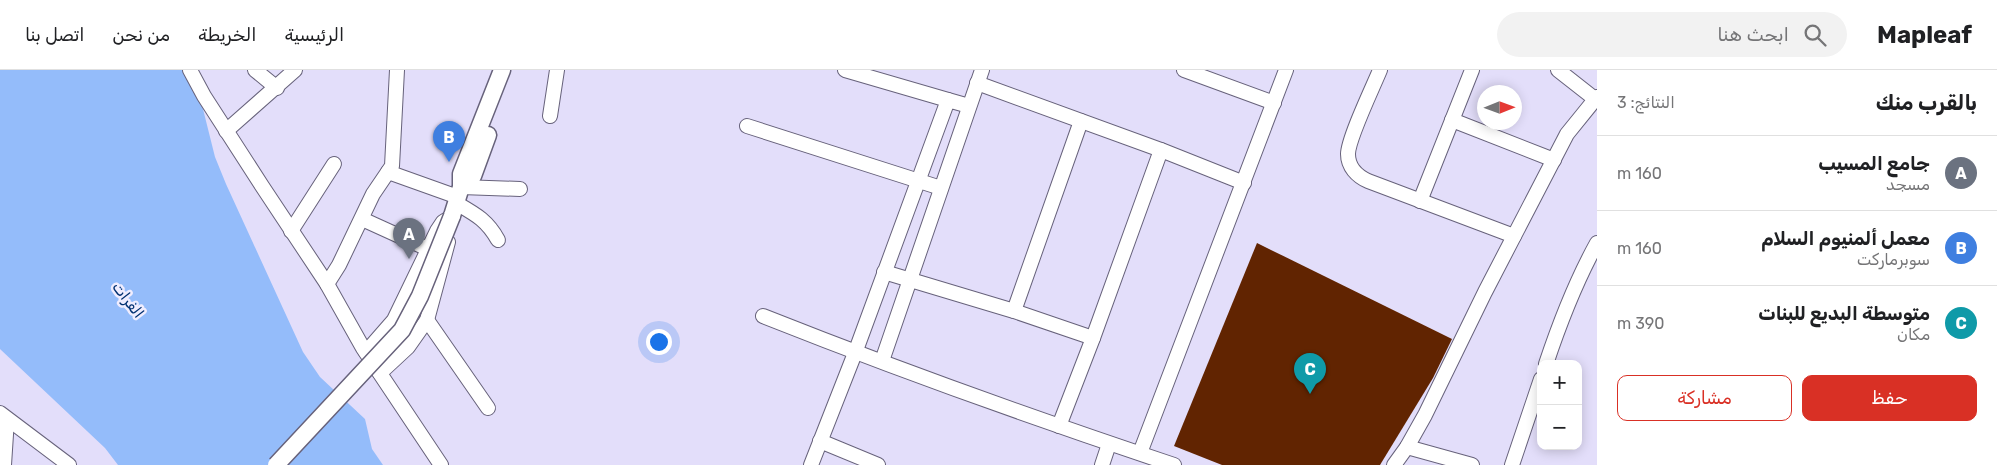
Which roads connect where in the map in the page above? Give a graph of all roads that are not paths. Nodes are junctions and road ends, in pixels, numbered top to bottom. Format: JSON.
{"nodes":[{"id":1,"x":190,"y":70,"type":"edge"},
{"id":2,"x":255,"y":70,"type":"edge"},
{"id":3,"x":295,"y":70,"type":"edge"},
{"id":4,"x":397,"y":70,"type":"edge"},
{"id":5,"x":502,"y":70,"type":"edge"},
{"id":6,"x":513,"y":70,"type":"edge"},
{"id":7,"x":557,"y":70,"type":"edge"},
{"id":8,"x":845,"y":70,"type":"edge"},
{"id":9,"x":1184,"y":70,"type":"edge"},
{"id":10,"x":1286,"y":70,"type":"edge"},
{"id":11,"x":1380,"y":70,"type":"edge"},
{"id":12,"x":1472,"y":70,"type":"edge"},
{"id":13,"x":1558,"y":70,"type":"edge"},
{"id":14,"x":980,"y":76,"type":"edge"},
{"id":15,"x":276,"y":88,"type":"junction"},
{"id":16,"x":1596,"y":98,"type":"edge"},
{"id":17,"x":948,"y":100,"type":"junction"},
{"id":18,"x":1274,"y":103,"type":"junction"},
{"id":19,"x":969,"y":106,"type":"junction"},
{"id":20,"x":550,"y":116,"type":"dead end"},
{"id":21,"x":1452,"y":120,"type":"junction"},
{"id":22,"x":1081,"y":121,"type":"junction"},
{"id":23,"x":747,"y":126,"type":"dead end"},
{"id":24,"x":226,"y":131,"type":"junction"},
{"id":25,"x":1161,"y":150,"type":"junction"},
{"id":26,"x":1554,"y":160,"type":"junction"},
{"id":27,"x":334,"y":164,"type":"dead end"},
{"id":28,"x":388,"y":172,"type":"junction"},
{"id":29,"x":918,"y":182,"type":"junction"},
{"id":30,"x":1244,"y":183,"type":"junction"},
{"id":31,"x":941,"y":188,"type":"junction"},
{"id":32,"x":520,"y":189,"type":"dead end"},
{"id":33,"x":457,"y":201,"type":"junction"},
{"id":34,"x":1420,"y":201,"type":"junction"},
{"id":35,"x":362,"y":220,"type":"junction"},
{"id":36,"x":291,"y":231,"type":"junction"},
{"id":37,"x":1514,"y":236,"type":"junction"},
{"id":38,"x":498,"y":240,"type":"dead end"},
{"id":39,"x":428,"y":248,"type":"junction"},
{"id":40,"x":1595,"y":250,"type":"edge"},
{"id":41,"x":884,"y":272,"type":"junction"},
{"id":42,"x":910,"y":279,"type":"junction"},
{"id":43,"x":328,"y":284,"type":"junction"},
{"id":44,"x":1014,"y":311,"type":"junction"},
{"id":45,"x":763,"y":316,"type":"dead end"},
{"id":46,"x":427,"y":320,"type":"junction"},
{"id":47,"x":1094,"y":338,"type":"junction"},
{"id":48,"x":366,"y":352,"type":"junction"},
{"id":49,"x":855,"y":353,"type":"junction"},
{"id":50,"x":1547,"y":360,"type":"edge"},
{"id":51,"x":882,"y":361,"type":"junction"},
{"id":52,"x":380,"y":372,"type":"junction"},
{"id":53,"x":1537,"y":391,"type":"edge"},
{"id":54,"x":488,"y":408,"type":"dead end"},
{"id":55,"x":4,"y":416,"type":"edge"},
{"id":56,"x":1060,"y":426,"type":"junction"},
{"id":57,"x":820,"y":441,"type":"junction"},
{"id":58,"x":1109,"y":444,"type":"junction"},
{"id":59,"x":1407,"y":447,"type":"junction"},
{"id":60,"x":1140,"y":454,"type":"junction"},
{"id":61,"x":4,"y":465,"type":"edge"},
{"id":62,"x":69,"y":465,"type":"edge"},
{"id":63,"x":276,"y":465,"type":"edge"},
{"id":64,"x":441,"y":465,"type":"edge"},
{"id":65,"x":811,"y":465,"type":"edge"},
{"id":66,"x":878,"y":465,"type":"edge"},
{"id":67,"x":1102,"y":465,"type":"edge"},
{"id":68,"x":1174,"y":465,"type":"edge"},
{"id":69,"x":1394,"y":465,"type":"edge"},
{"id":70,"x":1472,"y":465,"type":"edge"},
{"id":71,"x":1512,"y":465,"type":"edge"}],
"edges":[{"from":1,"to":24,"type":"street"},
{"from":2,"to":15,"type":"street"},
{"from":3,"to":15,"type":"street"},
{"from":4,"to":28,"type":"street"},
{"from":5,"to":33,"type":"main road"},
{"from":6,"to":33,"type":"main road"},
{"from":7,"to":20,"type":"street"},
{"from":8,"to":17,"type":"street"},
{"from":9,"to":18,"type":"street"},
{"from":10,"to":18,"type":"street"},
{"from":11,"to":34,"type":"street"},
{"from":12,"to":21,"type":"street"},
{"from":13,"to":16,"type":"street"},
{"from":14,"to":19,"type":"street"},
{"from":14,"to":22,"type":"street"},
{"from":15,"to":24,"type":"street"},
{"from":16,"to":26,"type":"street"},
{"from":17,"to":19,"type":"street"},
{"from":17,"to":29,"type":"street"},
{"from":18,"to":30,"type":"street"},
{"from":19,"to":31,"type":"street"},
{"from":21,"to":26,"type":"street"},
{"from":21,"to":34,"type":"street"},
{"from":22,"to":25,"type":"street"},
{"from":22,"to":44,"type":"street"},
{"from":23,"to":29,"type":"street"},
{"from":24,"to":36,"type":"street"},
{"from":25,"to":30,"type":"street"},
{"from":25,"to":47,"type":"street"},
{"from":26,"to":37,"type":"street"},
{"from":27,"to":36,"type":"street"},
{"from":28,"to":33,"type":"street"},
{"from":28,"to":35,"type":"street"},
{"from":29,"to":31,"type":"street"},
{"from":29,"to":41,"type":"street"},
{"from":30,"to":60,"type":"street"},
{"from":31,"to":42,"type":"street"},
{"from":32,"to":33,"type":"street"},
{"from":33,"to":38,"type":"street"},
{"from":33,"to":39,"type":"street"},
{"from":33,"to":46,"type":"street"},
{"from":33,"to":63,"type":"main road","bridge":true},
{"from":34,"to":37,"type":"street"},
{"from":35,"to":39,"type":"street"},
{"from":35,"to":43,"type":"street"},
{"from":36,"to":43,"type":"street"},
{"from":37,"to":59,"type":"street"},
{"from":39,"to":48,"type":"street"},
{"from":40,"to":50,"type":"street"},
{"from":41,"to":42,"type":"street"},
{"from":41,"to":49,"type":"street"},
{"from":42,"to":44,"type":"street"},
{"from":42,"to":51,"type":"street"},
{"from":43,"to":48,"type":"street"},
{"from":44,"to":47,"type":"street"},
{"from":45,"to":49,"type":"street"},
{"from":46,"to":52,"type":"street"},
{"from":46,"to":54,"type":"street"},
{"from":47,"to":56,"type":"street"},
{"from":48,"to":52,"type":"street"},
{"from":49,"to":51,"type":"street"},
{"from":49,"to":57,"type":"street"},
{"from":51,"to":56,"type":"street"},
{"from":52,"to":64,"type":"street"},
{"from":53,"to":71,"type":"street"},
{"from":55,"to":61,"type":"street"},
{"from":55,"to":62,"type":"street"},
{"from":56,"to":58,"type":"street"},
{"from":57,"to":65,"type":"street"},
{"from":57,"to":66,"type":"street"},
{"from":58,"to":60,"type":"street"},
{"from":58,"to":67,"type":"street"},
{"from":59,"to":69,"type":"street"},
{"from":59,"to":70,"type":"street"},
{"from":60,"to":68,"type":"street"}]}
